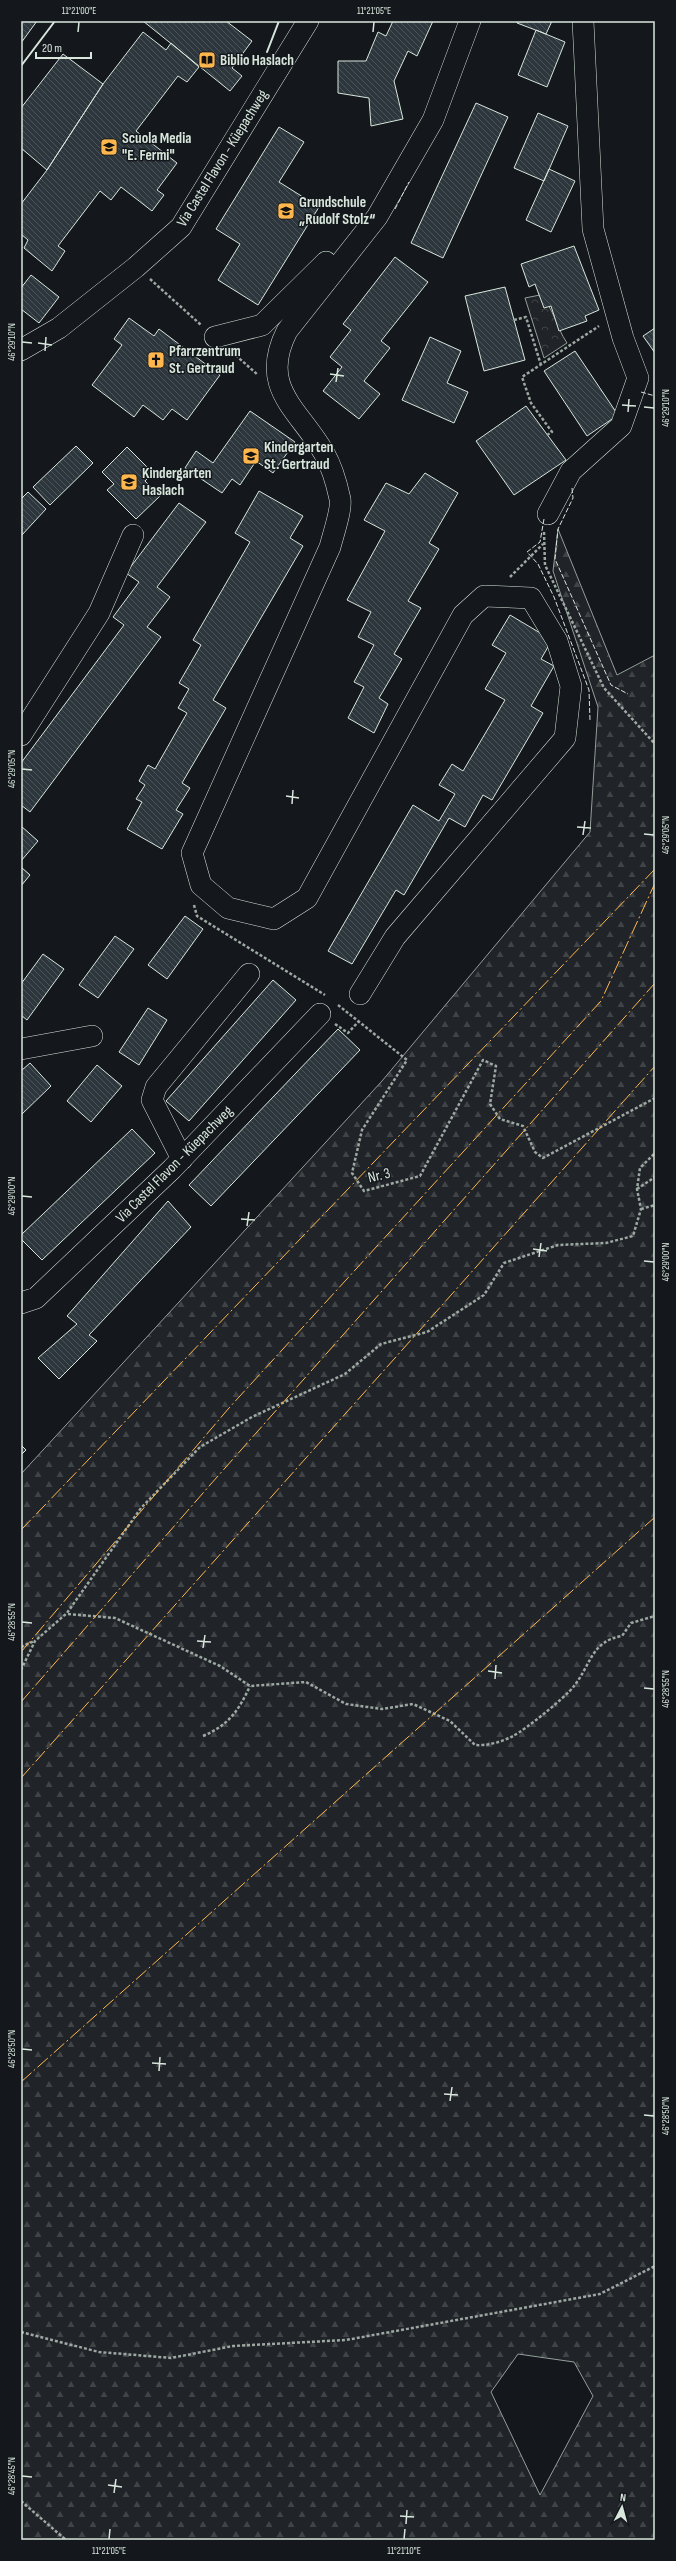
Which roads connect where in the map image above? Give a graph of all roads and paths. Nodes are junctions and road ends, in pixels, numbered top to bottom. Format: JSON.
{"nodes":[{"id":1,"x":308,"y":21,"type":"edge"},
{"id":2,"x":470,"y":21,"type":"edge"},
{"id":3,"x":583,"y":21,"type":"edge"},
{"id":4,"x":377,"y":217,"type":"junction"},
{"id":5,"x":617,"y":314,"type":"junction"},
{"id":6,"x":514,"y":320,"type":"dead end"},
{"id":7,"x":215,"y":337,"type":"dead end"},
{"id":8,"x":21,"y":350,"type":"edge"},
{"id":9,"x":541,"y":365,"type":"junction"},
{"id":10,"x":547,"y":435,"type":"dead end"},
{"id":11,"x":548,"y":514,"type":"joint"},
{"id":12,"x":133,"y":535,"type":"dead end"},
{"id":13,"x":543,"y":544,"type":"junction"},
{"id":14,"x":500,"y":597,"type":"junction"},
{"id":15,"x":21,"y":735,"type":"edge"},
{"id":16,"x":655,"y":744,"type":"edge"},
{"id":17,"x":201,"y":885,"type":"junction"},
{"id":18,"x":249,"y":974,"type":"dead end"},
{"id":19,"x":360,"y":994,"type":"dead end"},
{"id":20,"x":329,"y":1006,"type":"junction"},
{"id":21,"x":359,"y":1021,"type":"junction"},
{"id":22,"x":92,"y":1036,"type":"dead end"},
{"id":23,"x":21,"y":1049,"type":"edge"},
{"id":24,"x":655,"y":1098,"type":"edge"},
{"id":25,"x":655,"y":1153,"type":"edge"},
{"id":26,"x":182,"y":1159,"type":"junction"},
{"id":27,"x":655,"y":1177,"type":"edge"},
{"id":28,"x":637,"y":1189,"type":"junction"},
{"id":29,"x":655,"y":1205,"type":"edge"},
{"id":30,"x":641,"y":1209,"type":"junction"},
{"id":31,"x":21,"y":1304,"type":"edge"},
{"id":32,"x":68,"y":1614,"type":"junction"},
{"id":33,"x":655,"y":1616,"type":"edge"},
{"id":34,"x":35,"y":1641,"type":"junction"},
{"id":35,"x":21,"y":1647,"type":"edge"},
{"id":36,"x":21,"y":1670,"type":"edge"},
{"id":37,"x":250,"y":1686,"type":"junction"},
{"id":38,"x":203,"y":1736,"type":"dead end"},
{"id":39,"x":655,"y":2266,"type":"edge"},
{"id":40,"x":21,"y":2332,"type":"edge"},
{"id":41,"x":21,"y":2501,"type":"edge"},
{"id":42,"x":66,"y":2540,"type":"edge"}],
"edges":[{"from":1,"to":8,"type":"street","name":"Via Castel Flavon - Küepachweg"},
{"from":2,"to":4,"type":"street"},
{"from":3,"to":5,"type":"street"},
{"from":4,"to":7,"type":"street"},
{"from":4,"to":17,"type":"street"},
{"from":5,"to":9,"type":"path"},
{"from":5,"to":11,"type":"street"},
{"from":6,"to":9,"type":"path"},
{"from":9,"to":10,"type":"path"},
{"from":11,"to":13,"type":"path"},
{"from":12,"to":15,"type":"street"},
{"from":13,"to":14,"type":"path"},
{"from":13,"to":16,"type":"path"},
{"from":14,"to":17,"type":"street"},
{"from":14,"to":19,"type":"street"},
{"from":17,"to":20,"type":"path","name":"Nr. 3"},
{"from":18,"to":26,"type":"street"},
{"from":20,"to":21,"type":"path","name":"Nr. 3"},
{"from":20,"to":21,"type":"path"},
{"from":20,"to":26,"type":"street","name":"Via Castel Flavon - Küepachweg"},
{"from":21,"to":24,"type":"path","name":"Nr. 3"},
{"from":22,"to":23,"type":"street"},
{"from":25,"to":28,"type":"path"},
{"from":26,"to":31,"type":"street","name":"Via Castel Flavon - Küepachweg"},
{"from":27,"to":28,"type":"path"},
{"from":28,"to":30,"type":"path"},
{"from":29,"to":30,"type":"path"},
{"from":30,"to":32,"type":"path"},
{"from":32,"to":34,"type":"path"},
{"from":32,"to":37,"type":"path"},
{"from":33,"to":37,"type":"path"},
{"from":34,"to":35,"type":"path"},
{"from":34,"to":36,"type":"path"},
{"from":37,"to":38,"type":"path"},
{"from":39,"to":40,"type":"path"},
{"from":41,"to":42,"type":"path"}]}
